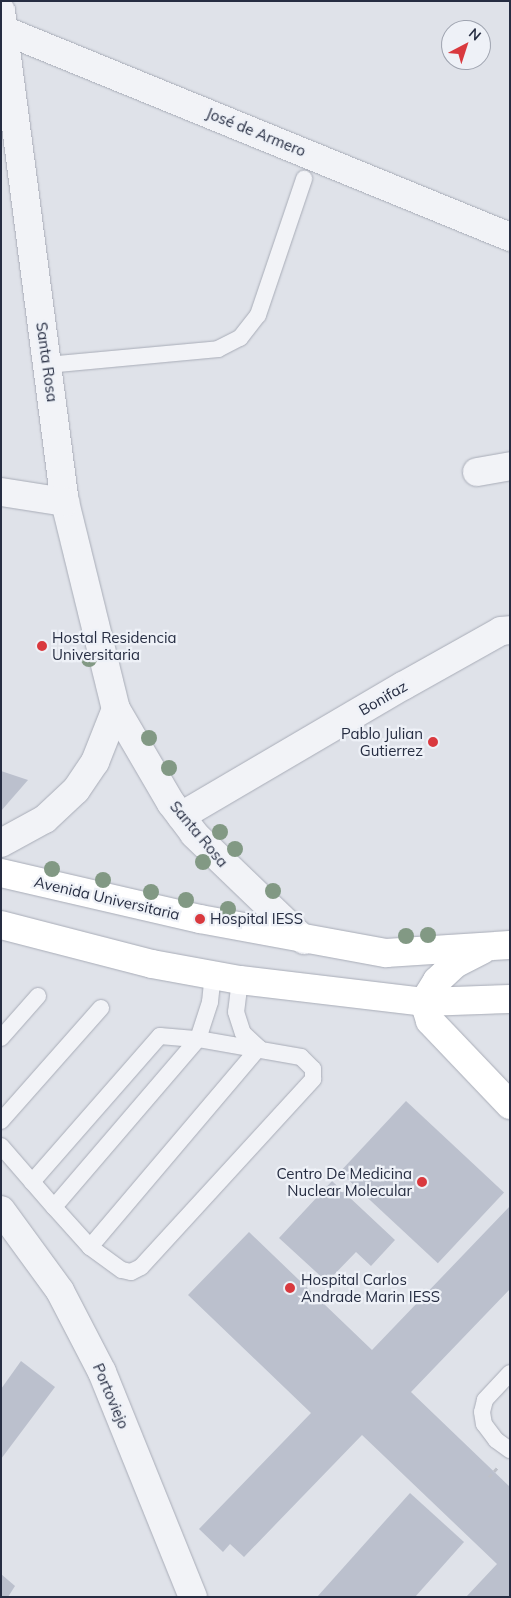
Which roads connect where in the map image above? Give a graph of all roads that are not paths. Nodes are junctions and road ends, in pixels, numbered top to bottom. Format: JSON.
{"nodes":[{"id":1,"x":2,"y":23,"type":"edge"},
{"id":2,"x":304,"y":179,"type":"dead end"},
{"id":3,"x":510,"y":237,"type":"edge"},
{"id":4,"x":48,"y":365,"type":"junction"},
{"id":5,"x":510,"y":466,"type":"edge"},
{"id":6,"x":477,"y":472,"type":"dead end"},
{"id":7,"x":1,"y":492,"type":"edge"},
{"id":8,"x":66,"y":502,"type":"junction"},
{"id":9,"x":510,"y":630,"type":"edge"},
{"id":10,"x":116,"y":709,"type":"junction"},
{"id":11,"x":181,"y":816,"type":"junction"},
{"id":12,"x":1,"y":843,"type":"edge"},
{"id":13,"x":1,"y":873,"type":"edge"},
{"id":14,"x":1,"y":925,"type":"edge"},
{"id":15,"x":304,"y":940,"type":"junction"},
{"id":16,"x":498,"y":946,"type":"edge"},
{"id":17,"x":213,"y":975,"type":"junction"},
{"id":18,"x":240,"y":980,"type":"junction"},
{"id":19,"x":38,"y":996,"type":"dead end"},
{"id":20,"x":510,"y":999,"type":"edge"},
{"id":21,"x":424,"y":1002,"type":"junction"},
{"id":22,"x":101,"y":1008,"type":"dead end"},
{"id":23,"x":1,"y":1038,"type":"edge"},
{"id":24,"x":198,"y":1039,"type":"junction"},
{"id":25,"x":259,"y":1048,"type":"junction"},
{"id":26,"x":510,"y":1105,"type":"edge"},
{"id":27,"x":1,"y":1121,"type":"edge"},
{"id":28,"x":1,"y":1146,"type":"edge"},
{"id":29,"x":32,"y":1182,"type":"junction"},
{"id":30,"x":54,"y":1207,"type":"junction"},
{"id":31,"x":1,"y":1210,"type":"edge"},
{"id":32,"x":90,"y":1247,"type":"junction"},
{"id":33,"x":510,"y":1374,"type":"edge"},
{"id":34,"x":510,"y":1450,"type":"edge"},
{"id":35,"x":193,"y":1597,"type":"edge"}],
"edges":[{"from":1,"to":3,"type":"street","name":"José de Armero"},
{"from":1,"to":4,"type":"street","name":"Santa Rosa"},
{"from":2,"to":4,"type":"lane"},
{"from":4,"to":8,"type":"street","name":"Santa Rosa"},
{"from":5,"to":6,"type":"street"},
{"from":7,"to":8,"type":"street"},
{"from":8,"to":10,"type":"street","name":"Santa Rosa"},
{"from":9,"to":11,"type":"street","name":"Bonifaz"},
{"from":10,"to":11,"type":"street","name":"Santa Rosa"},
{"from":10,"to":12,"type":"street"},
{"from":11,"to":15,"type":"street","name":"Santa Rosa"},
{"from":13,"to":15,"type":"main road","name":"Avenida Universitaria"},
{"from":14,"to":17,"type":"main road"},
{"from":15,"to":16,"type":"main road","name":"Avenida Universitaria"},
{"from":16,"to":21,"type":"main road"},
{"from":17,"to":18,"type":"main road"},
{"from":17,"to":24,"type":"lane"},
{"from":18,"to":21,"type":"main road"},
{"from":18,"to":25,"type":"lane"},
{"from":19,"to":23,"type":"lane"},
{"from":20,"to":21,"type":"main road"},
{"from":21,"to":26,"type":"main road"},
{"from":22,"to":27,"type":"lane"},
{"from":24,"to":25,"type":"lane"},
{"from":24,"to":29,"type":"lane"},
{"from":24,"to":30,"type":"lane"},
{"from":25,"to":32,"type":"lane"},
{"from":25,"to":32,"type":"lane"},
{"from":28,"to":29,"type":"lane"},
{"from":29,"to":30,"type":"lane"},
{"from":30,"to":32,"type":"lane"},
{"from":31,"to":35,"type":"street","name":"Portoviejo"},
{"from":33,"to":34,"type":"lane"}]}
